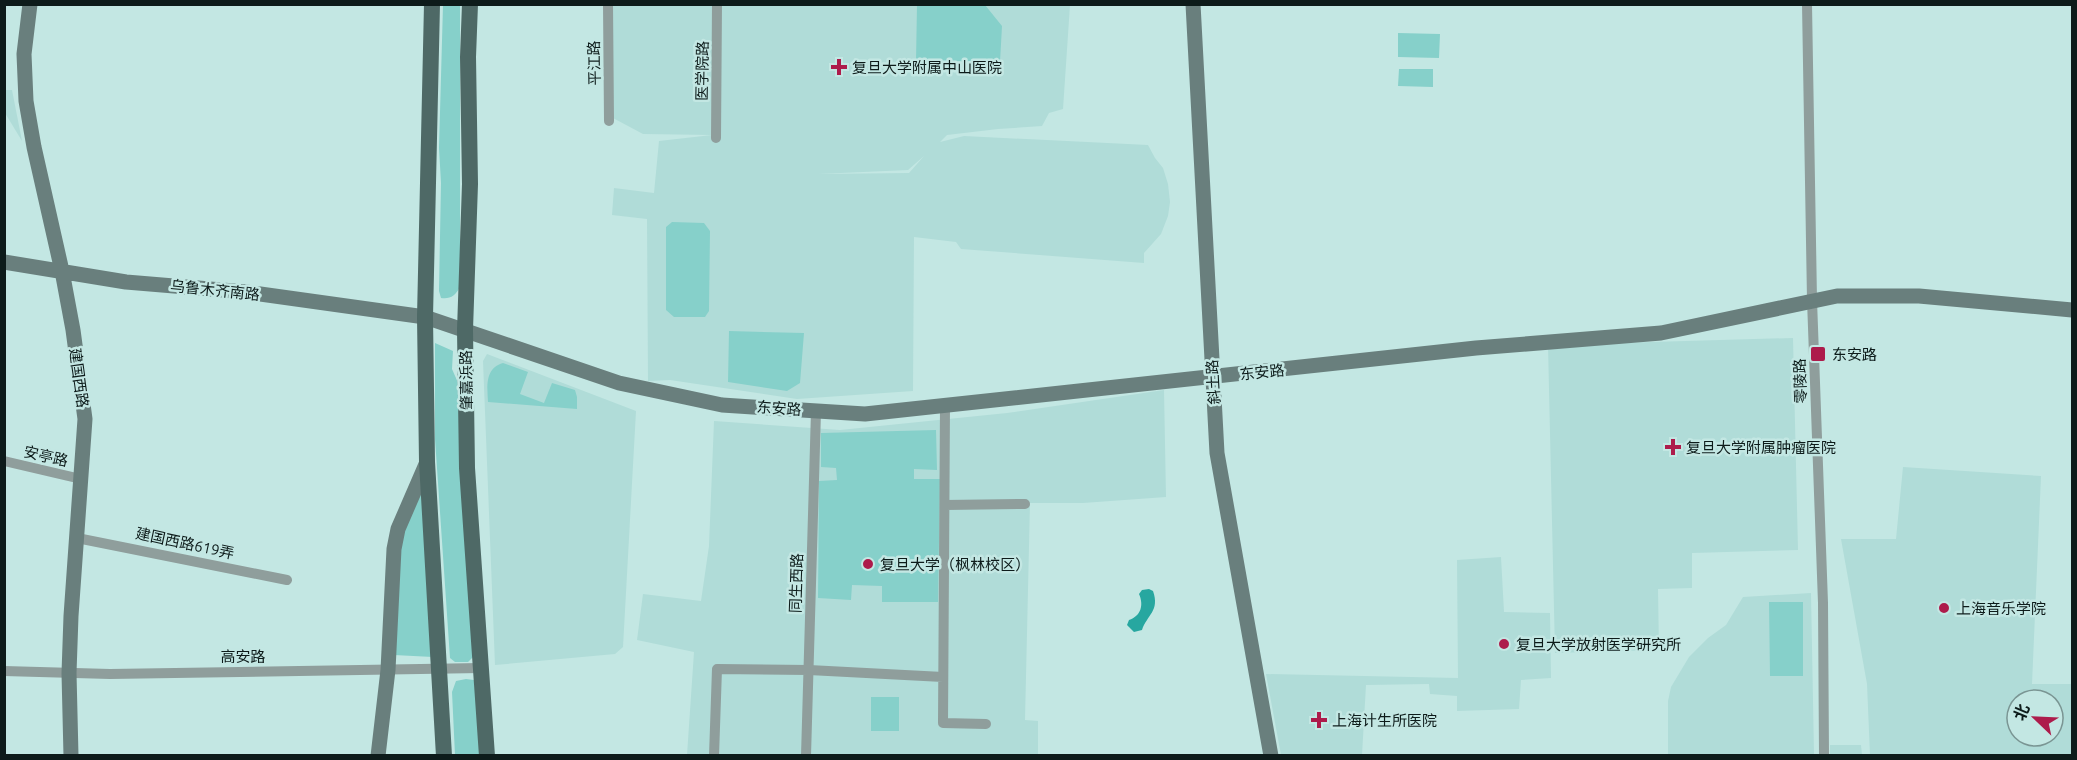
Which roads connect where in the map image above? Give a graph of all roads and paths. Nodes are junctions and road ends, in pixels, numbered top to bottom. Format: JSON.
{"nodes":[{"id":1,"x":30,"y":4,"type":"edge"},
{"id":2,"x":432,"y":4,"type":"edge"},
{"id":3,"x":470,"y":4,"type":"edge"},
{"id":4,"x":608,"y":4,"type":"edge"},
{"id":5,"x":717,"y":4,"type":"edge"},
{"id":6,"x":1193,"y":4,"type":"edge"},
{"id":7,"x":1808,"y":4,"type":"edge"},
{"id":8,"x":609,"y":121,"type":"dead end"},
{"id":9,"x":716,"y":138,"type":"dead end"},
{"id":10,"x":4,"y":262,"type":"edge"},
{"id":11,"x":62,"y":271,"type":"junction"},
{"id":12,"x":1812,"y":300,"type":"junction"},
{"id":13,"x":2073,"y":310,"type":"edge"},
{"id":14,"x":425,"y":316,"type":"junction"},
{"id":15,"x":465,"y":330,"type":"junction"},
{"id":16,"x":1213,"y":377,"type":"junction"},
{"id":17,"x":945,"y":406,"type":"junction"},
{"id":18,"x":816,"y":411,"type":"junction"},
{"id":19,"x":4,"y":461,"type":"edge"},
{"id":20,"x":427,"y":462,"type":"junction"},
{"id":21,"x":81,"y":479,"type":"junction"},
{"id":22,"x":1025,"y":504,"type":"dead end"},
{"id":23,"x":945,"y":505,"type":"junction"},
{"id":24,"x":77,"y":538,"type":"junction"},
{"id":25,"x":287,"y":580,"type":"dead end"},
{"id":26,"x":481,"y":668,"type":"junction"},
{"id":27,"x":438,"y":669,"type":"junction"},
{"id":28,"x":388,"y":670,"type":"junction"},
{"id":29,"x":808,"y":670,"type":"junction"},
{"id":30,"x":4,"y":671,"type":"edge"},
{"id":31,"x":69,"y":674,"type":"junction"},
{"id":32,"x":943,"y":677,"type":"junction"},
{"id":33,"x":986,"y":724,"type":"dead end"},
{"id":34,"x":71,"y":756,"type":"edge"},
{"id":35,"x":378,"y":756,"type":"edge"},
{"id":36,"x":444,"y":756,"type":"edge"},
{"id":37,"x":487,"y":756,"type":"edge"},
{"id":38,"x":714,"y":756,"type":"edge"},
{"id":39,"x":806,"y":756,"type":"edge"},
{"id":40,"x":1271,"y":756,"type":"edge"},
{"id":41,"x":1824,"y":756,"type":"edge"}],
"edges":[{"from":1,"to":11,"type":"street","name":"建国西路"},
{"from":2,"to":14,"type":"main road"},
{"from":3,"to":15,"type":"main road","name":"肇嘉浜路"},
{"from":4,"to":8,"type":"street","name":"平江路"},
{"from":5,"to":9,"type":"street","name":"医学院路"},
{"from":6,"to":16,"type":"street","name":"斜土路"},
{"from":7,"to":12,"type":"street","name":"零陵路"},
{"from":10,"to":11,"type":"street","name":"乌鲁木齐南路"},
{"from":11,"to":14,"type":"street","name":"乌鲁木齐南路"},
{"from":11,"to":21,"type":"street","name":"建国西路"},
{"from":12,"to":13,"type":"street","name":"东安路"},
{"from":12,"to":16,"type":"street","name":"东安路"},
{"from":12,"to":41,"type":"street","name":"零陵路"},
{"from":14,"to":15,"type":"street","name":"东安路"},
{"from":14,"to":20,"type":"main road"},
{"from":15,"to":18,"type":"street","name":"东安路"},
{"from":15,"to":26,"type":"main road","name":"肇嘉浜路"},
{"from":16,"to":17,"type":"street","name":"东安路"},
{"from":16,"to":40,"type":"street","name":"斜土路"},
{"from":17,"to":18,"type":"street","name":"东安路"},
{"from":17,"to":23,"type":"street"},
{"from":18,"to":29,"type":"street","name":"同生西路"},
{"from":19,"to":21,"type":"street","name":"安亭路"},
{"from":20,"to":27,"type":"main road"},
{"from":20,"to":28,"type":"street"},
{"from":21,"to":24,"type":"street","name":"建国西路"},
{"from":22,"to":23,"type":"street"},
{"from":23,"to":32,"type":"street"},
{"from":24,"to":25,"type":"street","name":"建国西路619弄"},
{"from":24,"to":31,"type":"street","name":"建国西路"},
{"from":26,"to":27,"type":"street","name":"高安路"},
{"from":26,"to":37,"type":"main road","name":"肇嘉浜路"},
{"from":27,"to":28,"type":"street","name":"高安路"},
{"from":27,"to":36,"type":"main road"},
{"from":28,"to":31,"type":"street","name":"高安路"},
{"from":28,"to":35,"type":"street"},
{"from":29,"to":32,"type":"street"},
{"from":29,"to":38,"type":"street"},
{"from":29,"to":39,"type":"street","name":"同生西路"},
{"from":30,"to":31,"type":"street","name":"高安路"},
{"from":31,"to":34,"type":"street","name":"建国西路"},
{"from":32,"to":33,"type":"street"}]}
